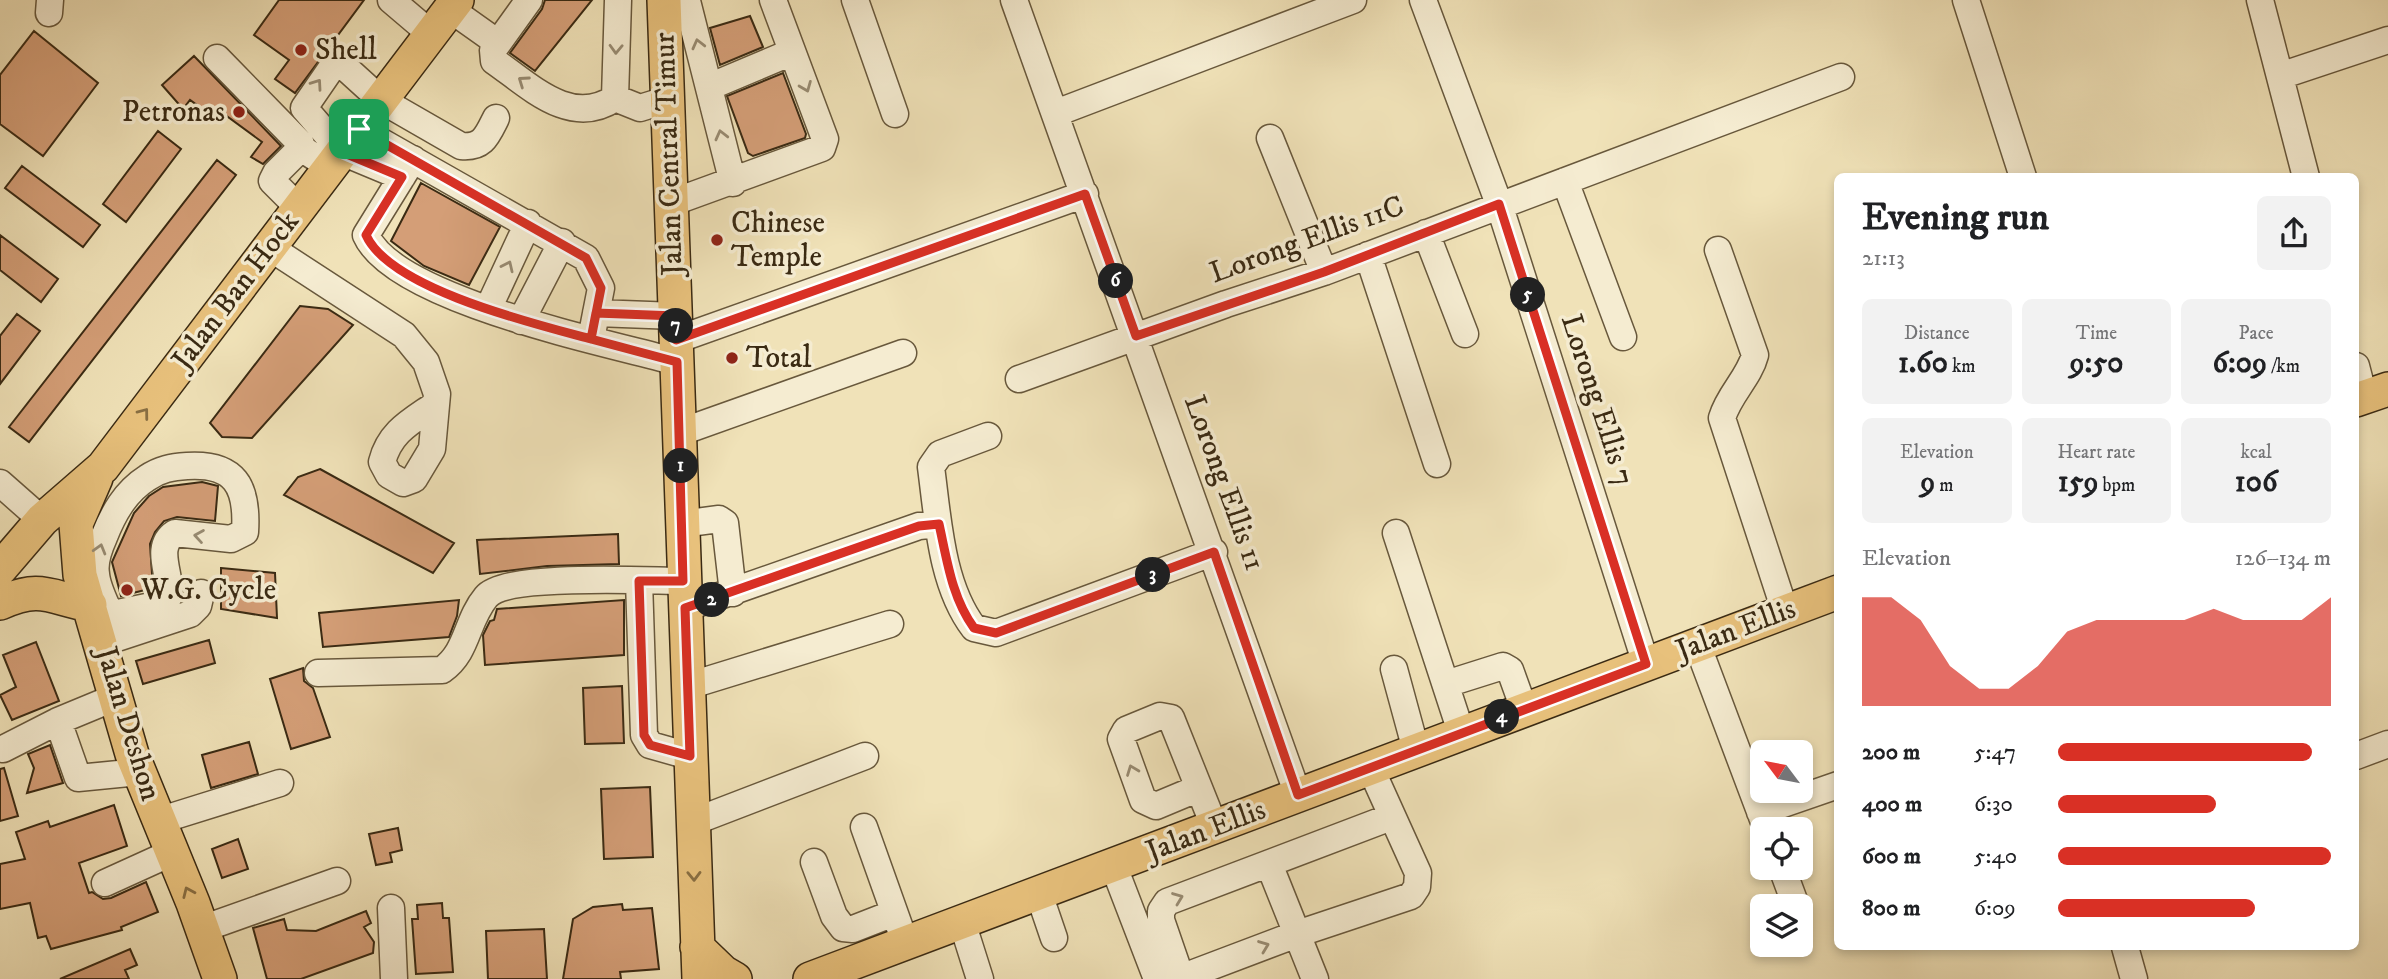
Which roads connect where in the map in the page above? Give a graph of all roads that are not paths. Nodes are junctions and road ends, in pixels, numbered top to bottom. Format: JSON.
{"nodes":[{"id":1,"x":391,"y":0,"type":"edge"},
{"id":2,"x":529,"y":0,"type":"edge"},
{"id":3,"x":618,"y":0,"type":"edge"},
{"id":4,"x":773,"y":0,"type":"edge"},
{"id":5,"x":855,"y":0,"type":"edge"},
{"id":6,"x":1014,"y":0,"type":"edge"},
{"id":7,"x":1353,"y":0,"type":"edge"},
{"id":8,"x":1423,"y":0,"type":"edge"},
{"id":9,"x":1966,"y":0,"type":"edge"},
{"id":10,"x":2260,"y":0,"type":"edge"},
{"id":11,"x":676,"y":2,"type":"edge"},
{"id":12,"x":446,"y":14,"type":"edge"},
{"id":13,"x":2388,"y":40,"type":"edge"},
{"id":14,"x":498,"y":43,"type":"junction"},
{"id":15,"x":792,"y":52,"type":"junction"},
{"id":16,"x":217,"y":58,"type":"dead end"},
{"id":17,"x":2280,"y":76,"type":"junction"},
{"id":18,"x":1841,"y":77,"type":"dead end"},
{"id":19,"x":709,"y":87,"type":"junction"},
{"id":20,"x":615,"y":98,"type":"junction"},
{"id":21,"x":381,"y":100,"type":"junction"},
{"id":22,"x":666,"y":100,"type":"junction"},
{"id":23,"x":1056,"y":113,"type":"junction"},
{"id":24,"x":895,"y":114,"type":"dead end"},
{"id":25,"x":496,"y":118,"type":"dead end"},
{"id":26,"x":1270,"y":138,"type":"dead end"},
{"id":27,"x":301,"y":148,"type":"junction"},
{"id":28,"x":343,"y":150,"type":"junction"},
{"id":29,"x":407,"y":168,"type":"junction"},
{"id":30,"x":2022,"y":173,"type":"edge"},
{"id":31,"x":2305,"y":173,"type":"edge"},
{"id":32,"x":1565,"y":181,"type":"junction"},
{"id":33,"x":733,"y":183,"type":"junction"},
{"id":34,"x":1085,"y":194,"type":"junction"},
{"id":35,"x":671,"y":203,"type":"junction"},
{"id":36,"x":1499,"y":204,"type":"junction"},
{"id":37,"x":299,"y":208,"type":"junction"},
{"id":38,"x":528,"y":223,"type":"junction"},
{"id":39,"x":1426,"y":233,"type":"junction"},
{"id":40,"x":562,"y":242,"type":"junction"},
{"id":41,"x":269,"y":247,"type":"junction"},
{"id":42,"x":1718,"y":250,"type":"dead end"},
{"id":43,"x":1367,"y":255,"type":"junction"},
{"id":44,"x":1324,"y":272,"type":"junction"},
{"id":45,"x":488,"y":309,"type":"junction"},
{"id":46,"x":596,"y":313,"type":"junction"},
{"id":47,"x":521,"y":321,"type":"junction"},
{"id":48,"x":1465,"y":334,"type":"dead end"},
{"id":49,"x":1136,"y":336,"type":"junction"},
{"id":50,"x":1623,"y":337,"type":"dead end"},
{"id":51,"x":591,"y":339,"type":"junction"},
{"id":52,"x":676,"y":339,"type":"junction"},
{"id":53,"x":903,"y":353,"type":"dead end"},
{"id":54,"x":1019,"y":379,"type":"dead end"},
{"id":55,"x":436,"y":404,"type":"dead end"},
{"id":56,"x":681,"y":432,"type":"junction"},
{"id":57,"x":988,"y":436,"type":"dead end"},
{"id":58,"x":1437,"y":464,"type":"dead end"},
{"id":59,"x":103,"y":467,"type":"junction"},
{"id":60,"x":0,"y":483,"type":"edge"},
{"id":61,"x":43,"y":520,"type":"junction"},
{"id":62,"x":681,"y":524,"type":"junction"},
{"id":63,"x":939,"y":524,"type":"junction"},
{"id":64,"x":1396,"y":533,"type":"dead end"},
{"id":65,"x":1214,"y":552,"type":"junction"},
{"id":66,"x":729,"y":567,"type":"junction"},
{"id":67,"x":0,"y":569,"type":"edge"},
{"id":68,"x":639,"y":581,"type":"junction"},
{"id":69,"x":684,"y":585,"type":"junction"},
{"id":70,"x":201,"y":593,"type":"dead end"},
{"id":71,"x":733,"y":593,"type":"junction"},
{"id":72,"x":1834,"y":593,"type":"edge"},
{"id":73,"x":0,"y":603,"type":"edge"},
{"id":74,"x":1785,"y":611,"type":"junction"},
{"id":75,"x":99,"y":620,"type":"junction"},
{"id":76,"x":890,"y":624,"type":"dead end"},
{"id":77,"x":1697,"y":644,"type":"junction"},
{"id":78,"x":1646,"y":664,"type":"junction"},
{"id":79,"x":1394,"y":669,"type":"dead end"},
{"id":80,"x":318,"y":673,"type":"dead end"},
{"id":81,"x":1446,"y":684,"type":"junction"},
{"id":82,"x":688,"y":686,"type":"junction"},
{"id":83,"x":116,"y":697,"type":"junction"},
{"id":84,"x":1524,"y":709,"type":"junction"},
{"id":85,"x":58,"y":721,"type":"junction"},
{"id":86,"x":1461,"y":732,"type":"junction"},
{"id":87,"x":2388,"y":744,"type":"edge"},
{"id":88,"x":4,"y":749,"type":"dead end"},
{"id":89,"x":1416,"y":750,"type":"junction"},
{"id":90,"x":2359,"y":755,"type":"edge"},
{"id":91,"x":690,"y":756,"type":"junction"},
{"id":92,"x":865,"y":756,"type":"dead end"},
{"id":93,"x":1371,"y":769,"type":"junction"},
{"id":94,"x":139,"y":772,"type":"junction"},
{"id":95,"x":280,"y":783,"type":"dead end"},
{"id":96,"x":1834,"y":787,"type":"edge"},
{"id":97,"x":1199,"y":788,"type":"dead end"},
{"id":98,"x":1298,"y":795,"type":"junction"},
{"id":99,"x":1391,"y":817,"type":"junction"},
{"id":100,"x":1762,"y":817,"type":"edge"},
{"id":101,"x":1771,"y":817,"type":"edge"},
{"id":102,"x":158,"y":821,"type":"junction"},
{"id":103,"x":693,"y":822,"type":"junction"},
{"id":104,"x":864,"y":827,"type":"dead end"},
{"id":105,"x":1215,"y":828,"type":"junction"},
{"id":106,"x":171,"y":853,"type":"junction"},
{"id":107,"x":814,"y":862,"type":"dead end"},
{"id":108,"x":1269,"y":864,"type":"junction"},
{"id":109,"x":1114,"y":867,"type":"junction"},
{"id":110,"x":337,"y":881,"type":"dead end"},
{"id":111,"x":105,"y":883,"type":"dead end"},
{"id":112,"x":1039,"y":894,"type":"junction"},
{"id":113,"x":391,"y":908,"type":"dead end"},
{"id":114,"x":962,"y":922,"type":"junction"},
{"id":115,"x":900,"y":928,"type":"junction"},
{"id":116,"x":202,"y":929,"type":"junction"},
{"id":117,"x":1297,"y":934,"type":"junction"},
{"id":118,"x":1054,"y":938,"type":"dead end"},
{"id":119,"x":2126,"y":950,"type":"edge"},
{"id":120,"x":698,"y":963,"type":"edge"},
{"id":121,"x":220,"y":979,"type":"edge"},
{"id":122,"x":394,"y":979,"type":"edge"},
{"id":123,"x":735,"y":979,"type":"edge"},
{"id":124,"x":810,"y":979,"type":"edge"},
{"id":125,"x":980,"y":979,"type":"edge"},
{"id":126,"x":1172,"y":979,"type":"edge"},
{"id":127,"x":1315,"y":979,"type":"edge"},
{"id":128,"x":2134,"y":979,"type":"edge"}],
"edges":[{"from":1,"to":12,"type":"street"},
{"from":2,"to":14,"type":"street"},
{"from":3,"to":20,"type":"street","one_way":true},
{"from":4,"to":15,"type":"street"},
{"from":5,"to":24,"type":"street"},
{"from":6,"to":23,"type":"street","name":"Lorong Ellis 11"},
{"from":7,"to":23,"type":"street"},
{"from":8,"to":36,"type":"street","name":"Lorong Ellis 7"},
{"from":9,"to":30,"type":"street"},
{"from":10,"to":17,"type":"street"},
{"from":19,"to":11,"type":"street","one_way":true},
{"from":11,"to":22,"type":"main road","name":"Jalan Central Timur"},
{"from":12,"to":14,"type":"street"},
{"from":12,"to":21,"type":"main road","name":"Jalan Ban Hock"},
{"from":13,"to":17,"type":"street"},
{"from":20,"to":14,"type":"street","one_way":true},
{"from":15,"to":19,"type":"street"},
{"from":15,"to":33,"type":"street","one_way":true},
{"from":16,"to":27,"type":"street"},
{"from":17,"to":31,"type":"street"},
{"from":18,"to":32,"type":"street","name":"Lorong Ellis 11C"},
{"from":33,"to":19,"type":"street","one_way":true},
{"from":20,"to":22,"type":"street"},
{"from":21,"to":25,"type":"street"},
{"from":21,"to":28,"type":"main road","name":"Jalan Ban Hock"},
{"from":28,"to":21,"type":"street","one_way":true},
{"from":22,"to":35,"type":"main road","name":"Jalan Central Timur"},
{"from":23,"to":34,"type":"street","name":"Lorong Ellis 11"},
{"from":26,"to":44,"type":"street"},
{"from":27,"to":28,"type":"street"},
{"from":27,"to":37,"type":"street"},
{"from":28,"to":29,"type":"street"},
{"from":28,"to":37,"type":"main road","name":"Jalan Ban Hock"},
{"from":29,"to":38,"type":"street"},
{"from":29,"to":45,"type":"street"},
{"from":32,"to":36,"type":"street","name":"Lorong Ellis 11C"},
{"from":32,"to":50,"type":"street"},
{"from":33,"to":35,"type":"street"},
{"from":34,"to":49,"type":"street","name":"Lorong Ellis 11"},
{"from":34,"to":52,"type":"street"},
{"from":35,"to":52,"type":"main road","name":"Jalan Central Timur"},
{"from":36,"to":39,"type":"street","name":"Lorong Ellis 11C"},
{"from":36,"to":78,"type":"street","name":"Lorong Ellis 7"},
{"from":37,"to":41,"type":"main road","name":"Jalan Ban Hock"},
{"from":38,"to":40,"type":"street"},
{"from":45,"to":38,"type":"street","one_way":true},
{"from":39,"to":43,"type":"street","name":"Lorong Ellis 11C"},
{"from":39,"to":48,"type":"street"},
{"from":40,"to":46,"type":"street"},
{"from":40,"to":47,"type":"street"},
{"from":41,"to":55,"type":"street"},
{"from":59,"to":41,"type":"main road","name":"Jalan Ban Hock","one_way":true},
{"from":42,"to":74,"type":"street"},
{"from":43,"to":44,"type":"street","name":"Lorong Ellis 11C"},
{"from":43,"to":58,"type":"street"},
{"from":44,"to":49,"type":"street","name":"Lorong Ellis 11C"},
{"from":45,"to":47,"type":"street"},
{"from":46,"to":51,"type":"street"},
{"from":46,"to":52,"type":"street"},
{"from":47,"to":51,"type":"street"},
{"from":49,"to":54,"type":"street","name":"Lorong Ellis 11C"},
{"from":49,"to":65,"type":"street","name":"Lorong Ellis 11"},
{"from":51,"to":52,"type":"street"},
{"from":52,"to":56,"type":"main road","name":"Jalan Central Timur"},
{"from":53,"to":56,"type":"street"},
{"from":56,"to":62,"type":"main road","name":"Jalan Central Timur"},
{"from":57,"to":63,"type":"street"},
{"from":59,"to":61,"type":"main road","name":"Jalan Ban Hock"},
{"from":59,"to":75,"type":"main road","name":"Jalan Deshon"},
{"from":60,"to":61,"type":"street"},
{"from":61,"to":67,"type":"main road","name":"Jalan Ban Hock"},
{"from":62,"to":66,"type":"street"},
{"from":62,"to":69,"type":"main road","name":"Jalan Central Timur"},
{"from":63,"to":65,"type":"street"},
{"from":63,"to":71,"type":"street"},
{"from":64,"to":81,"type":"street"},
{"from":65,"to":98,"type":"street","name":"Lorong Ellis 11"},
{"from":66,"to":69,"type":"street"},
{"from":66,"to":71,"type":"street"},
{"from":68,"to":69,"type":"street"},
{"from":68,"to":80,"type":"street"},
{"from":68,"to":91,"type":"street"},
{"from":69,"to":71,"type":"street"},
{"from":69,"to":82,"type":"main road","name":"Jalan Central Timur"},
{"from":70,"to":75,"type":"street"},
{"from":72,"to":74,"type":"main road","name":"Jalan Ellis"},
{"from":73,"to":75,"type":"main road"},
{"from":74,"to":77,"type":"main road","name":"Jalan Ellis"},
{"from":75,"to":75,"type":"street","one_way":true},
{"from":75,"to":83,"type":"main road","name":"Jalan Deshon"},
{"from":76,"to":82,"type":"street"},
{"from":77,"to":78,"type":"main road","name":"Jalan Ellis"},
{"from":77,"to":100,"type":"street"},
{"from":78,"to":84,"type":"main road","name":"Jalan Ellis"},
{"from":79,"to":89,"type":"street"},
{"from":81,"to":84,"type":"street"},
{"from":81,"to":86,"type":"street"},
{"from":82,"to":91,"type":"main road","name":"Jalan Central Timur"},
{"from":83,"to":85,"type":"street"},
{"from":83,"to":94,"type":"main road","name":"Jalan Deshon"},
{"from":84,"to":86,"type":"main road","name":"Jalan Ellis"},
{"from":85,"to":88,"type":"street"},
{"from":85,"to":94,"type":"street"},
{"from":86,"to":89,"type":"main road","name":"Jalan Ellis"},
{"from":87,"to":90,"type":"street"},
{"from":89,"to":93,"type":"main road","name":"Jalan Ellis"},
{"from":91,"to":103,"type":"main road","name":"Jalan Central Timur"},
{"from":92,"to":103,"type":"street"},
{"from":93,"to":98,"type":"main road","name":"Jalan Ellis"},
{"from":93,"to":99,"type":"street"},
{"from":94,"to":102,"type":"main road","name":"Jalan Deshon"},
{"from":95,"to":102,"type":"street"},
{"from":96,"to":101,"type":"street"},
{"from":97,"to":105,"type":"street"},
{"from":98,"to":105,"type":"main road","name":"Jalan Ellis"},
{"from":99,"to":108,"type":"street"},
{"from":99,"to":117,"type":"street"},
{"from":102,"to":106,"type":"main road","name":"Jalan Deshon"},
{"from":103,"to":120,"type":"main road","name":"Jalan Central Timur","one_way":true},
{"from":104,"to":115,"type":"street"},
{"from":105,"to":109,"type":"main road","name":"Jalan Ellis"},
{"from":106,"to":111,"type":"street"},
{"from":116,"to":106,"type":"main road","name":"Jalan Deshon","one_way":true},
{"from":107,"to":115,"type":"street"},
{"from":108,"to":117,"type":"street"},
{"from":126,"to":108,"type":"street","one_way":true},
{"from":109,"to":112,"type":"main road","name":"Jalan Ellis"},
{"from":109,"to":126,"type":"street"},
{"from":110,"to":116,"type":"street"},
{"from":112,"to":114,"type":"main road","name":"Jalan Ellis"},
{"from":112,"to":118,"type":"street"},
{"from":113,"to":122,"type":"street"},
{"from":114,"to":115,"type":"main road","name":"Jalan Ellis"},
{"from":114,"to":125,"type":"street"},
{"from":115,"to":124,"type":"main road","name":"Jalan Ellis"},
{"from":116,"to":121,"type":"main road","name":"Jalan Deshon"},
{"from":126,"to":117,"type":"street","one_way":true},
{"from":117,"to":127,"type":"street"},
{"from":119,"to":128,"type":"street"},
{"from":120,"to":123,"type":"main road"}]}
